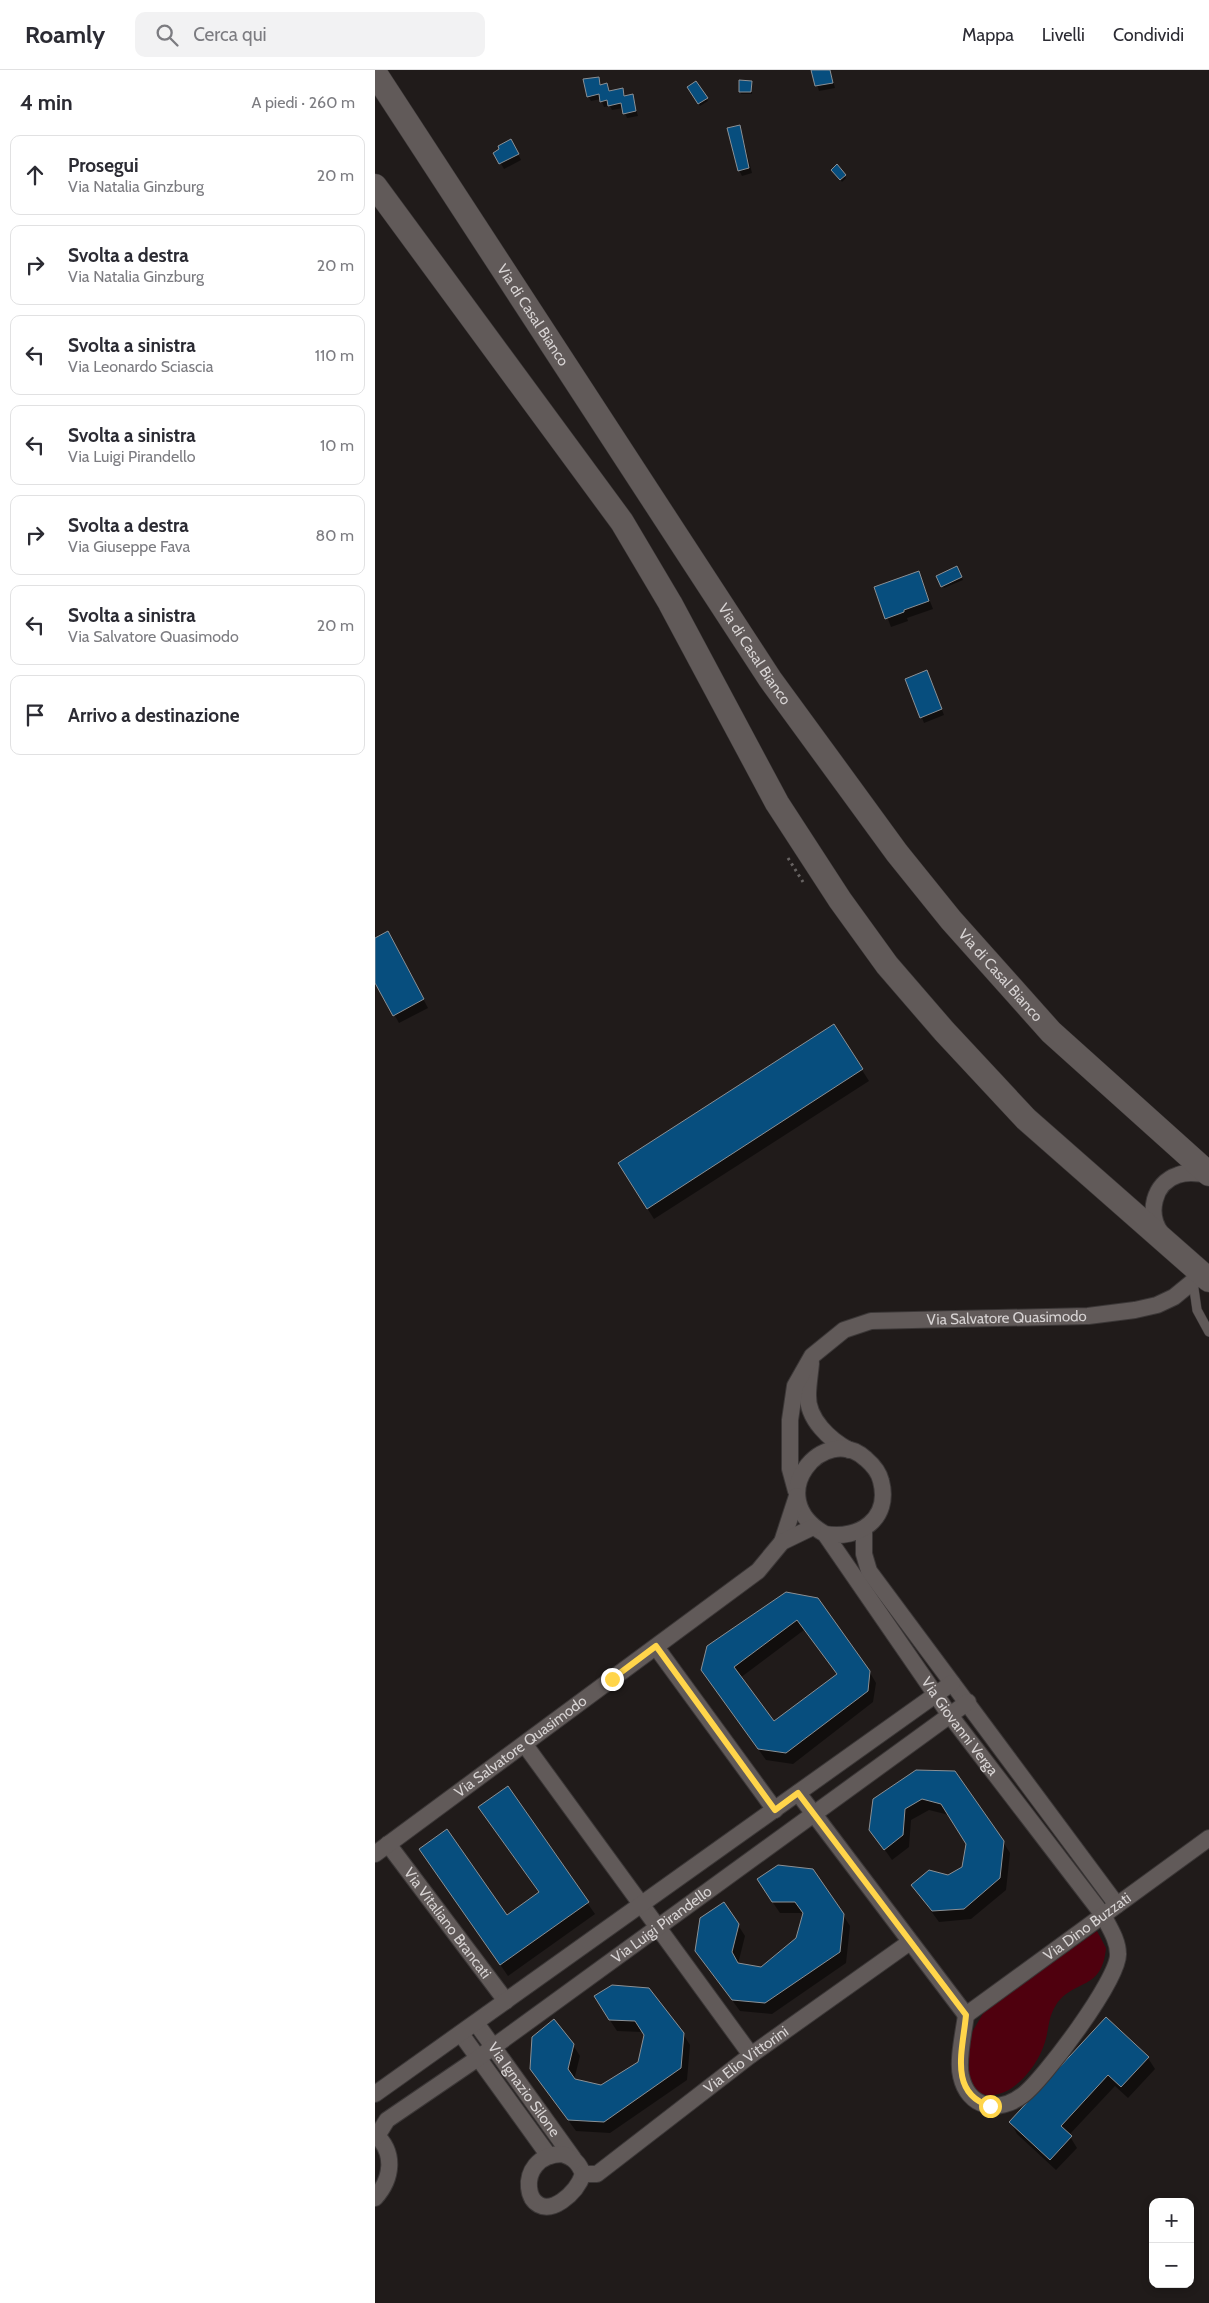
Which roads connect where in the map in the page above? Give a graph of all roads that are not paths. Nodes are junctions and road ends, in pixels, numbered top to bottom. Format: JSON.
{"nodes":[{"id":1,"x":375,"y":72,"type":"edge"},
{"id":2,"x":375,"y":186,"type":"edge"},
{"id":3,"x":1209,"y":1175,"type":"edge"},
{"id":4,"x":1168,"y":1243,"type":"junction"},
{"id":5,"x":1201,"y":1279,"type":"edge"},
{"id":6,"x":1209,"y":1332,"type":"edge"},
{"id":7,"x":812,"y":1356,"type":"junction"},
{"id":8,"x":849,"y":1450,"type":"junction"},
{"id":9,"x":797,"y":1493,"type":"junction"},
{"id":10,"x":864,"y":1529,"type":"junction"},
{"id":11,"x":819,"y":1530,"type":"junction"},
{"id":12,"x":782,"y":1542,"type":"junction"},
{"id":13,"x":656,"y":1646,"type":"junction"},
{"id":14,"x":952,"y":1683,"type":"junction"},
{"id":15,"x":935,"y":1694,"type":"junction"},
{"id":16,"x":968,"y":1702,"type":"junction"},
{"id":17,"x":949,"y":1714,"type":"junction"},
{"id":18,"x":525,"y":1745,"type":"junction"},
{"id":19,"x":798,"y":1793,"type":"junction"},
{"id":20,"x":775,"y":1810,"type":"junction"},
{"id":21,"x":813,"y":1813,"type":"junction"},
{"id":22,"x":1209,"y":1838,"type":"edge"},
{"id":23,"x":382,"y":1849,"type":"edge"},
{"id":24,"x":642,"y":1905,"type":"junction"},
{"id":25,"x":1117,"y":1905,"type":"junction"},
{"id":26,"x":1103,"y":1915,"type":"junction"},
{"id":27,"x":658,"y":1927,"type":"junction"},
{"id":28,"x":911,"y":1942,"type":"junction"},
{"id":29,"x":506,"y":2001,"type":"junction"},
{"id":30,"x":966,"y":2015,"type":"junction"},
{"id":31,"x":476,"y":2022,"type":"junction"},
{"id":32,"x":461,"y":2034,"type":"junction"},
{"id":33,"x":493,"y":2047,"type":"junction"},
{"id":34,"x":751,"y":2055,"type":"junction"},
{"id":35,"x":478,"y":2058,"type":"junction"},
{"id":36,"x":375,"y":2094,"type":"edge"},
{"id":37,"x":376,"y":2135,"type":"edge"},
{"id":38,"x":549,"y":2156,"type":"junction"},
{"id":39,"x":573,"y":2158,"type":"junction"},
{"id":40,"x":583,"y":2174,"type":"junction"},
{"id":41,"x":375,"y":2198,"type":"edge"}],
"edges":[{"from":1,"to":3,"type":"main road","name":"Via di Casal Bianco"},
{"from":2,"to":4,"type":"main road"},
{"from":3,"to":4,"type":"street"},
{"from":4,"to":5,"type":"main road"},
{"from":5,"to":6,"type":"lane"},
{"from":5,"to":7,"type":"street","name":"Via Salvatore Quasimodo"},
{"from":7,"to":8,"type":"street"},
{"from":7,"to":9,"type":"street","name":"Via Salvatore Quasimodo"},
{"from":8,"to":9,"type":"street"},
{"from":8,"to":10,"type":"street"},
{"from":9,"to":11,"type":"street"},
{"from":9,"to":12,"type":"street","name":"Via Salvatore Quasimodo"},
{"from":10,"to":11,"type":"street"},
{"from":10,"to":14,"type":"street","name":"Via Giovanni Verga"},
{"from":11,"to":12,"type":"street","name":"Via Salvatore Quasimodo"},
{"from":11,"to":15,"type":"street","name":"Via Giovanni Verga"},
{"from":12,"to":13,"type":"street","name":"Via Salvatore Quasimodo"},
{"from":13,"to":18,"type":"street","name":"Via Salvatore Quasimodo"},
{"from":13,"to":20,"type":"street"},
{"from":14,"to":15,"type":"street","name":"Via Luigi Pirandello"},
{"from":14,"to":16,"type":"street","name":"Via Giovanni Verga"},
{"from":15,"to":17,"type":"street","name":"Via Giovanni Verga"},
{"from":15,"to":19,"type":"street","name":"Via Luigi Pirandello"},
{"from":16,"to":17,"type":"street","name":"Via Luigi Pirandello"},
{"from":16,"to":25,"type":"street","name":"Via Giovanni Verga"},
{"from":17,"to":21,"type":"street","name":"Via Luigi Pirandello"},
{"from":17,"to":26,"type":"street","name":"Via Giovanni Verga"},
{"from":18,"to":23,"type":"street","name":"Via Salvatore Quasimodo"},
{"from":18,"to":24,"type":"street"},
{"from":19,"to":20,"type":"street","name":"Via Luigi Pirandello"},
{"from":19,"to":21,"type":"street"},
{"from":20,"to":24,"type":"street","name":"Via Luigi Pirandello"},
{"from":21,"to":27,"type":"street","name":"Via Luigi Pirandello"},
{"from":21,"to":28,"type":"street"},
{"from":22,"to":25,"type":"street","name":"Via Dino Buzzati"},
{"from":23,"to":29,"type":"street","name":"Via Vitaliano Brancati"},
{"from":24,"to":27,"type":"street"},
{"from":24,"to":29,"type":"street","name":"Via Luigi Pirandello"},
{"from":25,"to":26,"type":"street","name":"Via Dino Buzzati"},
{"from":26,"to":30,"type":"street","name":"Via Dino Buzzati"},
{"from":26,"to":30,"type":"street","name":"Via Giovanni Verga"},
{"from":27,"to":33,"type":"street","name":"Via Luigi Pirandello"},
{"from":27,"to":34,"type":"street"},
{"from":28,"to":30,"type":"street"},
{"from":28,"to":34,"type":"street","name":"Via Elio Vittorini"},
{"from":29,"to":31,"type":"street","name":"Via Luigi Pirandello"},
{"from":31,"to":32,"type":"street","name":"Via Luigi Pirandello"},
{"from":31,"to":33,"type":"street","name":"Via Ignazio Silone"},
{"from":32,"to":35,"type":"street","name":"Via Ignazio Silone"},
{"from":32,"to":36,"type":"street","name":"Via Luigi Pirandello"},
{"from":33,"to":35,"type":"street","name":"Via Luigi Pirandello"},
{"from":33,"to":39,"type":"street","name":"Via Ignazio Silone"},
{"from":34,"to":40,"type":"street","name":"Via Elio Vittorini"},
{"from":35,"to":37,"type":"street","name":"Via Luigi Pirandello"},
{"from":35,"to":38,"type":"street","name":"Via Ignazio Silone"},
{"from":37,"to":41,"type":"street"},
{"from":38,"to":39,"type":"street"},
{"from":38,"to":40,"type":"street"},
{"from":39,"to":40,"type":"street"}]}
